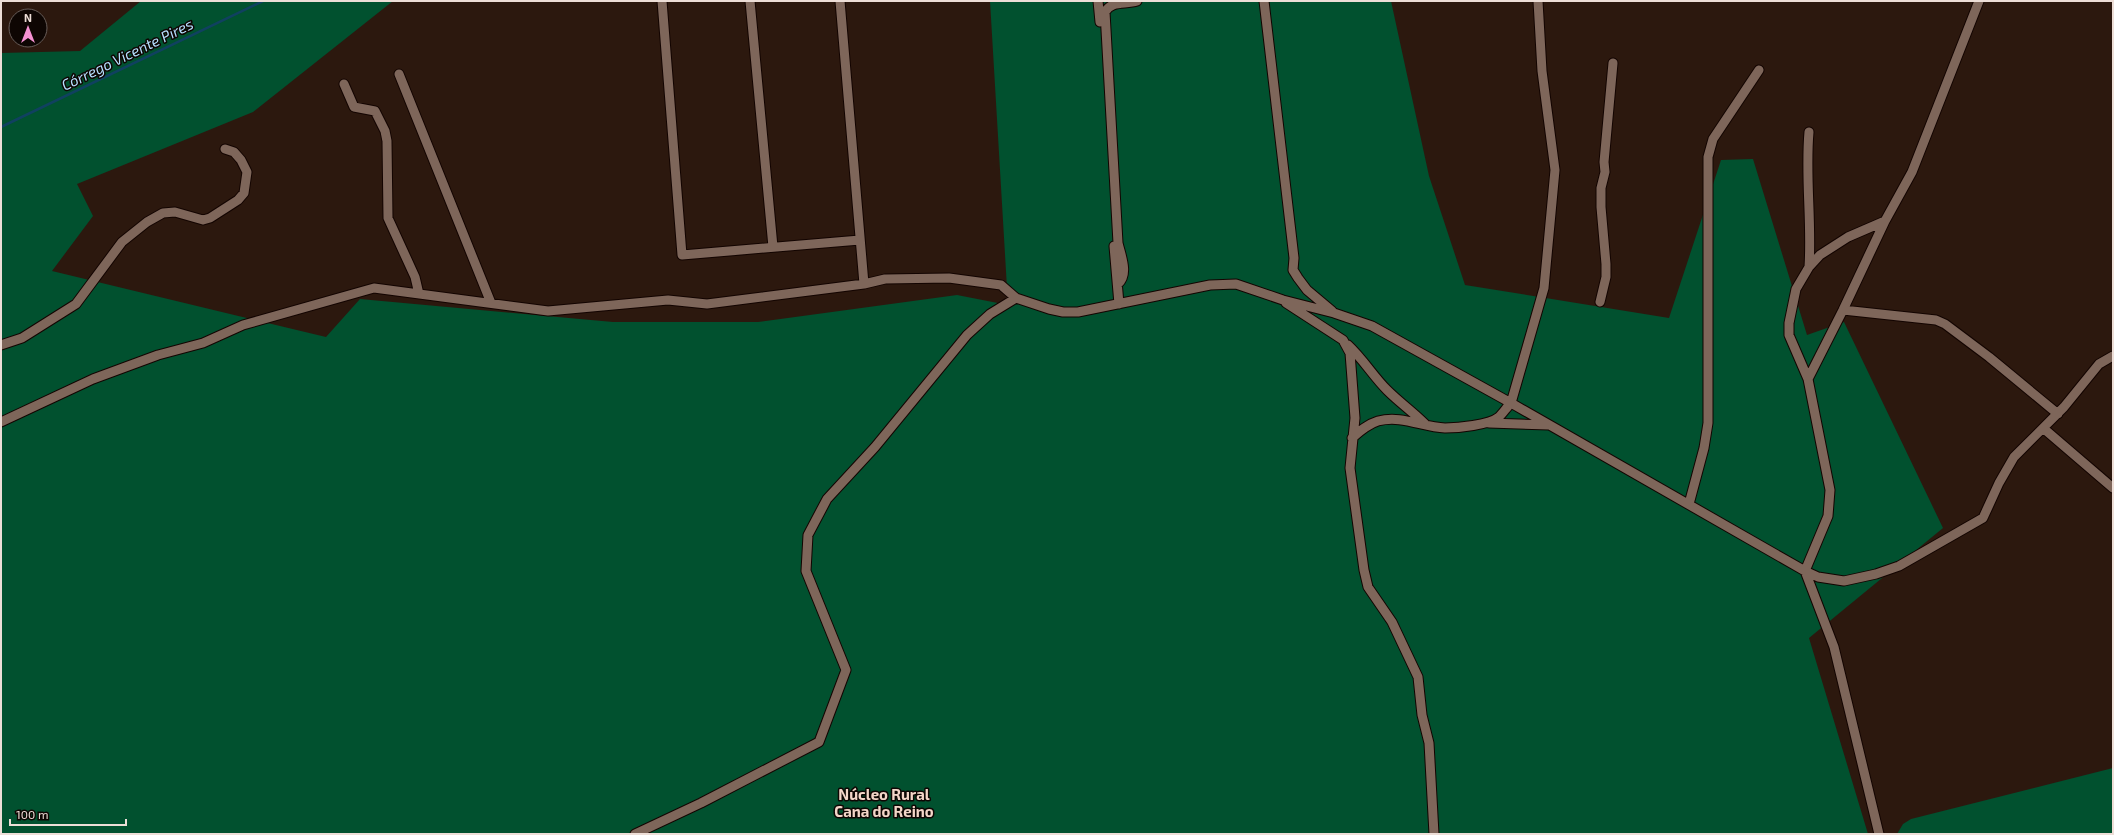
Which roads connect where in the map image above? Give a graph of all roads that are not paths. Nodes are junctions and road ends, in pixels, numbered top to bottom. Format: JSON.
{"nodes":[{"id":1,"x":662,"y":1,"type":"edge"},
{"id":2,"x":750,"y":1,"type":"edge"},
{"id":3,"x":840,"y":1,"type":"edge"},
{"id":4,"x":1098,"y":1,"type":"edge"},
{"id":5,"x":1137,"y":1,"type":"edge"},
{"id":6,"x":1264,"y":1,"type":"edge"},
{"id":7,"x":1538,"y":1,"type":"edge"},
{"id":8,"x":1979,"y":1,"type":"edge"},
{"id":9,"x":1613,"y":62,"type":"dead end"},
{"id":10,"x":1759,"y":70,"type":"dead end"},
{"id":11,"x":399,"y":74,"type":"dead end"},
{"id":12,"x":344,"y":84,"type":"dead end"},
{"id":13,"x":1809,"y":132,"type":"dead end"},
{"id":14,"x":225,"y":149,"type":"dead end"},
{"id":15,"x":1885,"y":221,"type":"junction"},
{"id":16,"x":860,"y":240,"type":"junction"},
{"id":17,"x":773,"y":247,"type":"junction"},
{"id":18,"x":1809,"y":267,"type":"junction"},
{"id":19,"x":864,"y":284,"type":"junction"},
{"id":20,"x":1118,"y":284,"type":"junction"},
{"id":21,"x":419,"y":294,"type":"junction"},
{"id":22,"x":1016,"y":298,"type":"junction"},
{"id":23,"x":1283,"y":300,"type":"junction"},
{"id":24,"x":1600,"y":302,"type":"dead end"},
{"id":25,"x":491,"y":303,"type":"junction"},
{"id":26,"x":1118,"y":304,"type":"junction"},
{"id":27,"x":1844,"y":310,"type":"junction"},
{"id":28,"x":1334,"y":313,"type":"junction"},
{"id":29,"x":1343,"y":340,"type":"junction"},
{"id":30,"x":1,"y":346,"type":"edge"},
{"id":31,"x":2113,"y":356,"type":"edge"},
{"id":32,"x":1808,"y":379,"type":"junction"},
{"id":33,"x":1511,"y":403,"type":"junction"},
{"id":34,"x":2058,"y":414,"type":"junction"},
{"id":35,"x":1,"y":422,"type":"edge"},
{"id":36,"x":1489,"y":423,"type":"junction"},
{"id":37,"x":1425,"y":424,"type":"junction"},
{"id":38,"x":1551,"y":426,"type":"junction"},
{"id":39,"x":2043,"y":428,"type":"junction"},
{"id":40,"x":1352,"y":438,"type":"junction"},
{"id":41,"x":2113,"y":488,"type":"edge"},
{"id":42,"x":1688,"y":504,"type":"junction"},
{"id":43,"x":1805,"y":571,"type":"junction"},
{"id":44,"x":635,"y":834,"type":"edge"},
{"id":45,"x":1434,"y":834,"type":"edge"},
{"id":46,"x":1879,"y":834,"type":"edge"}],
"edges":[{"from":1,"to":17,"type":"street"},
{"from":2,"to":17,"type":"street"},
{"from":3,"to":16,"type":"street"},
{"from":4,"to":20,"type":"street"},
{"from":5,"to":20,"type":"street"},
{"from":6,"to":28,"type":"street"},
{"from":7,"to":33,"type":"street"},
{"from":8,"to":15,"type":"street"},
{"from":9,"to":24,"type":"street"},
{"from":10,"to":42,"type":"street"},
{"from":11,"to":25,"type":"street"},
{"from":12,"to":21,"type":"street"},
{"from":13,"to":18,"type":"street"},
{"from":14,"to":30,"type":"street"},
{"from":15,"to":18,"type":"street"},
{"from":15,"to":27,"type":"street"},
{"from":16,"to":17,"type":"street"},
{"from":16,"to":19,"type":"street"},
{"from":18,"to":32,"type":"street"},
{"from":19,"to":22,"type":"street"},
{"from":19,"to":25,"type":"street"},
{"from":20,"to":26,"type":"street"},
{"from":21,"to":25,"type":"street"},
{"from":21,"to":35,"type":"street"},
{"from":22,"to":26,"type":"street"},
{"from":22,"to":44,"type":"street"},
{"from":23,"to":26,"type":"street"},
{"from":23,"to":28,"type":"street"},
{"from":23,"to":29,"type":"street"},
{"from":27,"to":32,"type":"street"},
{"from":27,"to":34,"type":"street"},
{"from":28,"to":33,"type":"street"},
{"from":29,"to":37,"type":"street"},
{"from":29,"to":40,"type":"street"},
{"from":31,"to":34,"type":"street"},
{"from":32,"to":43,"type":"street"},
{"from":33,"to":36,"type":"street"},
{"from":33,"to":38,"type":"street"},
{"from":34,"to":39,"type":"street"},
{"from":36,"to":37,"type":"street"},
{"from":36,"to":38,"type":"street"},
{"from":37,"to":40,"type":"street"},
{"from":38,"to":42,"type":"street"},
{"from":39,"to":41,"type":"street"},
{"from":39,"to":43,"type":"street"},
{"from":40,"to":45,"type":"street"},
{"from":42,"to":43,"type":"street"},
{"from":43,"to":46,"type":"street"}]}
